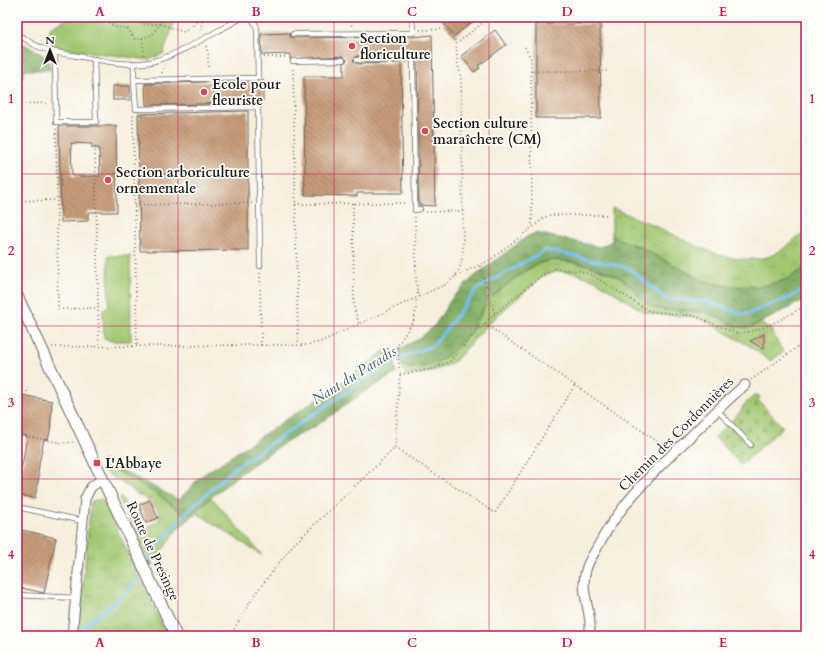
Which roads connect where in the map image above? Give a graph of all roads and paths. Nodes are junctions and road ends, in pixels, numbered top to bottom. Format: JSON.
{"nodes":[{"id":1,"x":98,"y":17,"type":"edge"},
{"id":2,"x":125,"y":17,"type":"edge"},
{"id":3,"x":204,"y":17,"type":"edge"},
{"id":4,"x":243,"y":17,"type":"edge"},
{"id":5,"x":252,"y":17,"type":"edge"},
{"id":6,"x":349,"y":17,"type":"edge"},
{"id":7,"x":412,"y":17,"type":"edge"},
{"id":8,"x":490,"y":17,"type":"edge"},
{"id":9,"x":160,"y":24,"type":"junction"},
{"id":10,"x":201,"y":30,"type":"dead end"},
{"id":11,"x":416,"y":30,"type":"dead end"},
{"id":12,"x":292,"y":34,"type":"dead end"},
{"id":13,"x":352,"y":34,"type":"junction"},
{"id":14,"x":142,"y":38,"type":"junction"},
{"id":15,"x":203,"y":38,"type":"junction"},
{"id":16,"x":17,"y":40,"type":"edge"},
{"id":17,"x":457,"y":43,"type":"junction"},
{"id":18,"x":524,"y":47,"type":"dead end"},
{"id":19,"x":55,"y":52,"type":"junction"},
{"id":20,"x":144,"y":54,"type":"dead end"},
{"id":21,"x":166,"y":57,"type":"junction"},
{"id":22,"x":258,"y":57,"type":"junction"},
{"id":23,"x":288,"y":57,"type":"dead end"},
{"id":24,"x":94,"y":60,"type":"junction"},
{"id":25,"x":343,"y":60,"type":"dead end"},
{"id":26,"x":357,"y":60,"type":"dead end"},
{"id":27,"x":293,"y":61,"type":"joint"},
{"id":28,"x":134,"y":63,"type":"junction"},
{"id":29,"x":208,"y":69,"type":"dead end"},
{"id":30,"x":608,"y":70,"type":"dead end"},
{"id":31,"x":531,"y":71,"type":"junction"},
{"id":32,"x":134,"y":80,"type":"junction"},
{"id":33,"x":162,"y":80,"type":"junction"},
{"id":34,"x":55,"y":103,"type":"junction"},
{"id":35,"x":17,"y":104,"type":"edge"},
{"id":36,"x":136,"y":110,"type":"junction"},
{"id":37,"x":56,"y":122,"type":"junction"},
{"id":38,"x":96,"y":147,"type":"dead end"},
{"id":39,"x":57,"y":200,"type":"junction"},
{"id":40,"x":17,"y":201,"type":"edge"},
{"id":41,"x":415,"y":202,"type":"junction"},
{"id":42,"x":259,"y":203,"type":"junction"},
{"id":43,"x":353,"y":203,"type":"junction"},
{"id":44,"x":295,"y":204,"type":"junction"},
{"id":45,"x":135,"y":205,"type":"junction"},
{"id":46,"x":415,"y":210,"type":"junction"},
{"id":47,"x":421,"y":211,"type":"joint"},
{"id":48,"x":463,"y":211,"type":"junction"},
{"id":49,"x":609,"y":214,"type":"dead end"},
{"id":50,"x":532,"y":228,"type":"junction"},
{"id":51,"x":260,"y":266,"type":"joint"},
{"id":52,"x":480,"y":266,"type":"junction"},
{"id":53,"x":456,"y":276,"type":"junction"},
{"id":54,"x":17,"y":296,"type":"edge"},
{"id":55,"x":417,"y":298,"type":"junction"},
{"id":56,"x":806,"y":305,"type":"edge"},
{"id":57,"x":98,"y":308,"type":"junction"},
{"id":58,"x":495,"y":314,"type":"junction"},
{"id":59,"x":360,"y":324,"type":"junction"},
{"id":60,"x":485,"y":324,"type":"junction"},
{"id":61,"x":806,"y":341,"type":"edge"},
{"id":62,"x":99,"y":345,"type":"junction"},
{"id":63,"x":261,"y":345,"type":"junction"},
{"id":64,"x":298,"y":345,"type":"junction"},
{"id":65,"x":137,"y":347,"type":"junction"},
{"id":66,"x":41,"y":348,"type":"junction"},
{"id":67,"x":400,"y":374,"type":"junction"},
{"id":68,"x":28,"y":384,"type":"dead end"},
{"id":69,"x":575,"y":385,"type":"junction"},
{"id":70,"x":745,"y":385,"type":"joint"},
{"id":71,"x":717,"y":410,"type":"junction"},
{"id":72,"x":18,"y":435,"type":"edge"},
{"id":73,"x":68,"y":443,"type":"dead end"},
{"id":74,"x":751,"y":445,"type":"dead end"},
{"id":75,"x":395,"y":448,"type":"junction"},
{"id":76,"x":673,"y":453,"type":"junction"},
{"id":77,"x":102,"y":479,"type":"junction"},
{"id":78,"x":17,"y":507,"type":"edge"},
{"id":79,"x":83,"y":521,"type":"junction"},
{"id":80,"x":17,"y":595,"type":"edge"},
{"id":81,"x":76,"y":598,"type":"junction"},
{"id":82,"x":72,"y":636,"type":"edge"},
{"id":83,"x":176,"y":636,"type":"edge"},
{"id":84,"x":230,"y":636,"type":"edge"},
{"id":85,"x":589,"y":636,"type":"edge"}],
"edges":[{"from":1,"to":14,"type":"path"},
{"from":2,"to":9,"type":"path"},
{"from":3,"to":9,"type":"path"},
{"from":3,"to":10,"type":"path"},
{"from":4,"to":15,"type":"lane"},
{"from":5,"to":22,"type":"lane"},
{"from":6,"to":13,"type":"path"},
{"from":7,"to":13,"type":"lane"},
{"from":8,"to":17,"type":"path"},
{"from":9,"to":14,"type":"path"},
{"from":11,"to":17,"type":"path"},
{"from":12,"to":13,"type":"lane"},
{"from":14,"to":20,"type":"path"},
{"from":15,"to":21,"type":"lane"},
{"from":15,"to":29,"type":"path"},
{"from":16,"to":19,"type":"lane"},
{"from":17,"to":48,"type":"path"},
{"from":18,"to":31,"type":"path"},
{"from":19,"to":24,"type":"lane"},
{"from":19,"to":34,"type":"lane"},
{"from":21,"to":28,"type":"lane"},
{"from":21,"to":33,"type":"path"},
{"from":22,"to":23,"type":"path"},
{"from":22,"to":33,"type":"lane"},
{"from":24,"to":28,"type":"lane"},
{"from":24,"to":37,"type":"lane"},
{"from":25,"to":27,"type":"lane"},
{"from":26,"to":41,"type":"lane"},
{"from":27,"to":44,"type":"path"},
{"from":28,"to":32,"type":"lane"},
{"from":30,"to":31,"type":"path"},
{"from":31,"to":50,"type":"path"},
{"from":32,"to":33,"type":"lane"},
{"from":32,"to":36,"type":"lane"},
{"from":34,"to":35,"type":"path"},
{"from":34,"to":37,"type":"lane"},
{"from":36,"to":42,"type":"lane"},
{"from":36,"to":45,"type":"path"},
{"from":37,"to":39,"type":"path"},
{"from":38,"to":57,"type":"path"},
{"from":39,"to":40,"type":"path"},
{"from":39,"to":57,"type":"path"},
{"from":41,"to":43,"type":"path"},
{"from":41,"to":46,"type":"lane"},
{"from":42,"to":45,"type":"path"},
{"from":42,"to":51,"type":"lane"},
{"from":43,"to":44,"type":"path"},
{"from":43,"to":59,"type":"path"},
{"from":44,"to":64,"type":"path"},
{"from":45,"to":65,"type":"path"},
{"from":46,"to":47,"type":"lane"},
{"from":46,"to":55,"type":"path"},
{"from":47,"to":48,"type":"path"},
{"from":48,"to":53,"type":"path"},
{"from":49,"to":50,"type":"path"},
{"from":50,"to":52,"type":"path"},
{"from":51,"to":63,"type":"path"},
{"from":52,"to":53,"type":"path"},
{"from":52,"to":58,"type":"path"},
{"from":53,"to":55,"type":"path"},
{"from":54,"to":66,"type":"street","name":"Route de Presinge"},
{"from":55,"to":59,"type":"path"},
{"from":55,"to":67,"type":"path"},
{"from":56,"to":58,"type":"path"},
{"from":57,"to":62,"type":"path"},
{"from":58,"to":60,"type":"path"},
{"from":59,"to":64,"type":"path"},
{"from":60,"to":67,"type":"path"},
{"from":60,"to":69,"type":"path"},
{"from":61,"to":70,"type":"path","name":"Chemin des Cordonnières"},
{"from":62,"to":65,"type":"path"},
{"from":62,"to":66,"type":"path"},
{"from":63,"to":64,"type":"path"},
{"from":63,"to":65,"type":"path"},
{"from":66,"to":77,"type":"street","name":"Route de Presinge"},
{"from":67,"to":75,"type":"path"},
{"from":68,"to":72,"type":"path"},
{"from":69,"to":75,"type":"path"},
{"from":69,"to":76,"type":"path"},
{"from":70,"to":71,"type":"street","name":"Chemin des Cordonnières"},
{"from":71,"to":74,"type":"lane"},
{"from":71,"to":76,"type":"street","name":"Chemin des Cordonnières"},
{"from":72,"to":73,"type":"path"},
{"from":75,"to":84,"type":"path"},
{"from":76,"to":85,"type":"street","name":"Chemin des Cordonnières"},
{"from":77,"to":79,"type":"street"},
{"from":77,"to":83,"type":"street","name":"Route de Presinge"},
{"from":78,"to":79,"type":"lane"},
{"from":79,"to":81,"type":"street"},
{"from":80,"to":81,"type":"lane"},
{"from":81,"to":82,"type":"street"}]}
